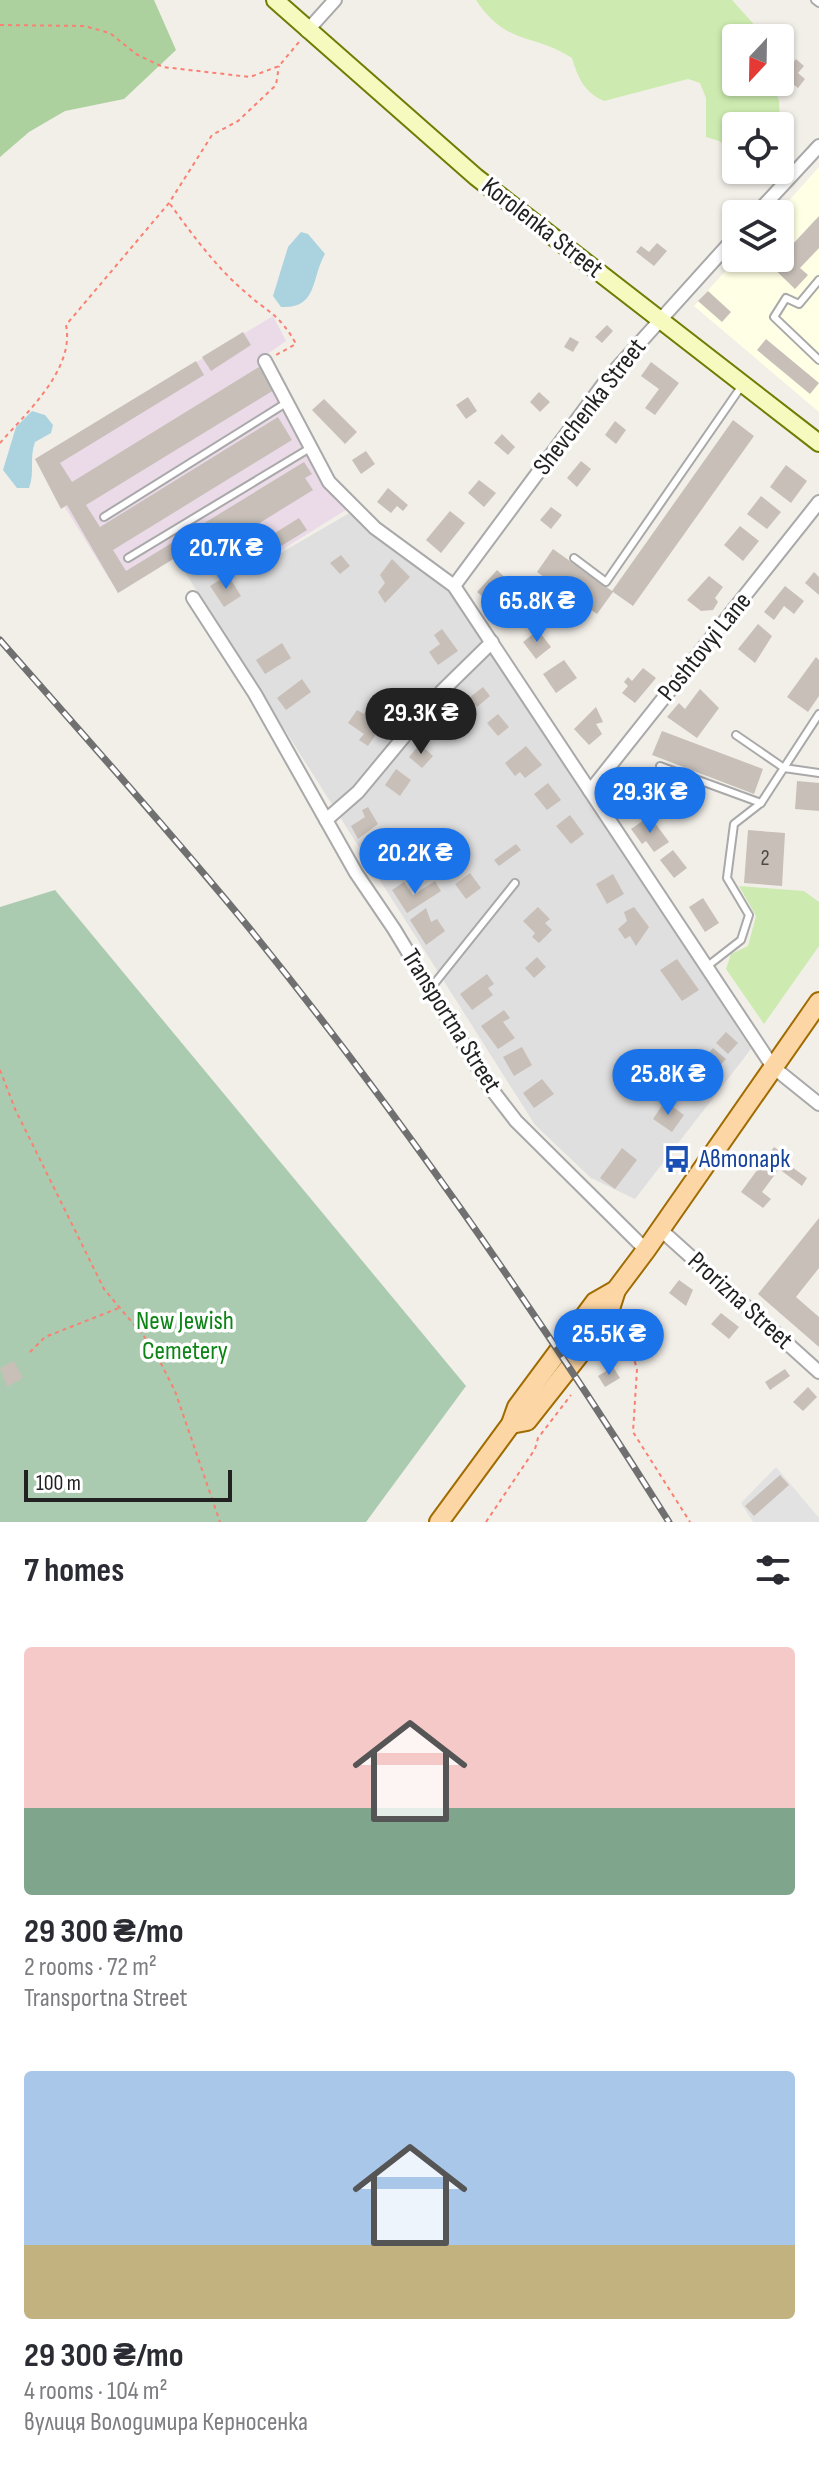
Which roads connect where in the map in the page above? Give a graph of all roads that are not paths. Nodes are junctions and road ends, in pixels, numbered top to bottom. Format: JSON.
{"nodes":[{"id":1,"x":275,"y":0,"type":"edge"},
{"id":2,"x":335,"y":0,"type":"edge"},
{"id":3,"x":307,"y":31,"type":"junction"},
{"id":4,"x":819,"y":147,"type":"edge"},
{"id":5,"x":769,"y":200,"type":"edge"},
{"id":6,"x":722,"y":251,"type":"edge"},
{"id":7,"x":819,"y":280,"type":"edge"},
{"id":8,"x":658,"y":319,"type":"junction"},
{"id":9,"x":819,"y":360,"type":"edge"},
{"id":10,"x":265,"y":361,"type":"road end"},
{"id":11,"x":743,"y":384,"type":"junction"},
{"id":12,"x":286,"y":403,"type":"junction"},
{"id":13,"x":819,"y":443,"type":"edge"},
{"id":14,"x":310,"y":448,"type":"junction"},
{"id":15,"x":819,"y":502,"type":"edge"},
{"id":16,"x":104,"y":517,"type":"dead end"},
{"id":17,"x":128,"y":558,"type":"dead end"},
{"id":18,"x":574,"y":558,"type":"dead end"},
{"id":19,"x":454,"y":586,"type":"junction"},
{"id":20,"x":193,"y":598,"type":"dead end"},
{"id":21,"x":492,"y":642,"type":"junction"},
{"id":22,"x":819,"y":714,"type":"edge"},
{"id":23,"x":736,"y":735,"type":"dead end"},
{"id":24,"x":660,"y":766,"type":"dead end"},
{"id":25,"x":784,"y":768,"type":"junction"},
{"id":26,"x":819,"y":773,"type":"edge"},
{"id":27,"x":590,"y":791,"type":"junction"},
{"id":28,"x":761,"y":803,"type":"junction"},
{"id":29,"x":326,"y":820,"type":"junction"},
{"id":30,"x":515,"y":883,"type":"dead end"},
{"id":31,"x":705,"y":968,"type":"junction"},
{"id":32,"x":430,"y":989,"type":"junction"},
{"id":33,"x":819,"y":1002,"type":"edge"},
{"id":34,"x":773,"y":1067,"type":"junction"},
{"id":35,"x":819,"y":1104,"type":"edge"},
{"id":36,"x":661,"y":1230,"type":"junction"},
{"id":37,"x":646,"y":1250,"type":"junction"},
{"id":38,"x":819,"y":1372,"type":"edge"},
{"id":39,"x":439,"y":1522,"type":"edge"}],
"edges":[{"from":1,"to":3,"type":"main road","name":"Korolenka Street"},
{"from":2,"to":3,"type":"street"},
{"from":3,"to":8,"type":"main road","name":"Korolenka Street"},
{"from":4,"to":5,"type":"street"},
{"from":6,"to":8,"type":"street","name":"Shevchenka Street"},
{"from":7,"to":9,"type":"lane"},
{"from":8,"to":11,"type":"main road","name":"Korolenka Street"},
{"from":8,"to":19,"type":"street","name":"Shevchenka Street"},
{"from":10,"to":12,"type":"street"},
{"from":11,"to":13,"type":"main road","name":"Korolenka Street"},
{"from":11,"to":18,"type":"lane"},
{"from":12,"to":14,"type":"street"},
{"from":12,"to":16,"type":"lane"},
{"from":14,"to":17,"type":"lane"},
{"from":14,"to":19,"type":"street"},
{"from":15,"to":27,"type":"street","name":"Poshtovyi Lane"},
{"from":19,"to":21,"type":"street"},
{"from":20,"to":29,"type":"street","name":"Transportna Street"},
{"from":21,"to":27,"type":"street"},
{"from":21,"to":29,"type":"street"},
{"from":22,"to":25,"type":"lane"},
{"from":23,"to":25,"type":"lane"},
{"from":24,"to":28,"type":"lane"},
{"from":25,"to":26,"type":"lane"},
{"from":25,"to":28,"type":"lane"},
{"from":27,"to":31,"type":"street"},
{"from":28,"to":31,"type":"lane"},
{"from":29,"to":32,"type":"street","name":"Transportna Street"},
{"from":30,"to":32,"type":"lane"},
{"from":31,"to":34,"type":"street"},
{"from":32,"to":37,"type":"street","name":"Transportna Street"},
{"from":33,"to":34,"type":"main road"},
{"from":34,"to":35,"type":"street"},
{"from":34,"to":36,"type":"main road"},
{"from":36,"to":37,"type":"main road"},
{"from":36,"to":38,"type":"street","name":"Prorizna Street"},
{"from":37,"to":39,"type":"main road"}]}
